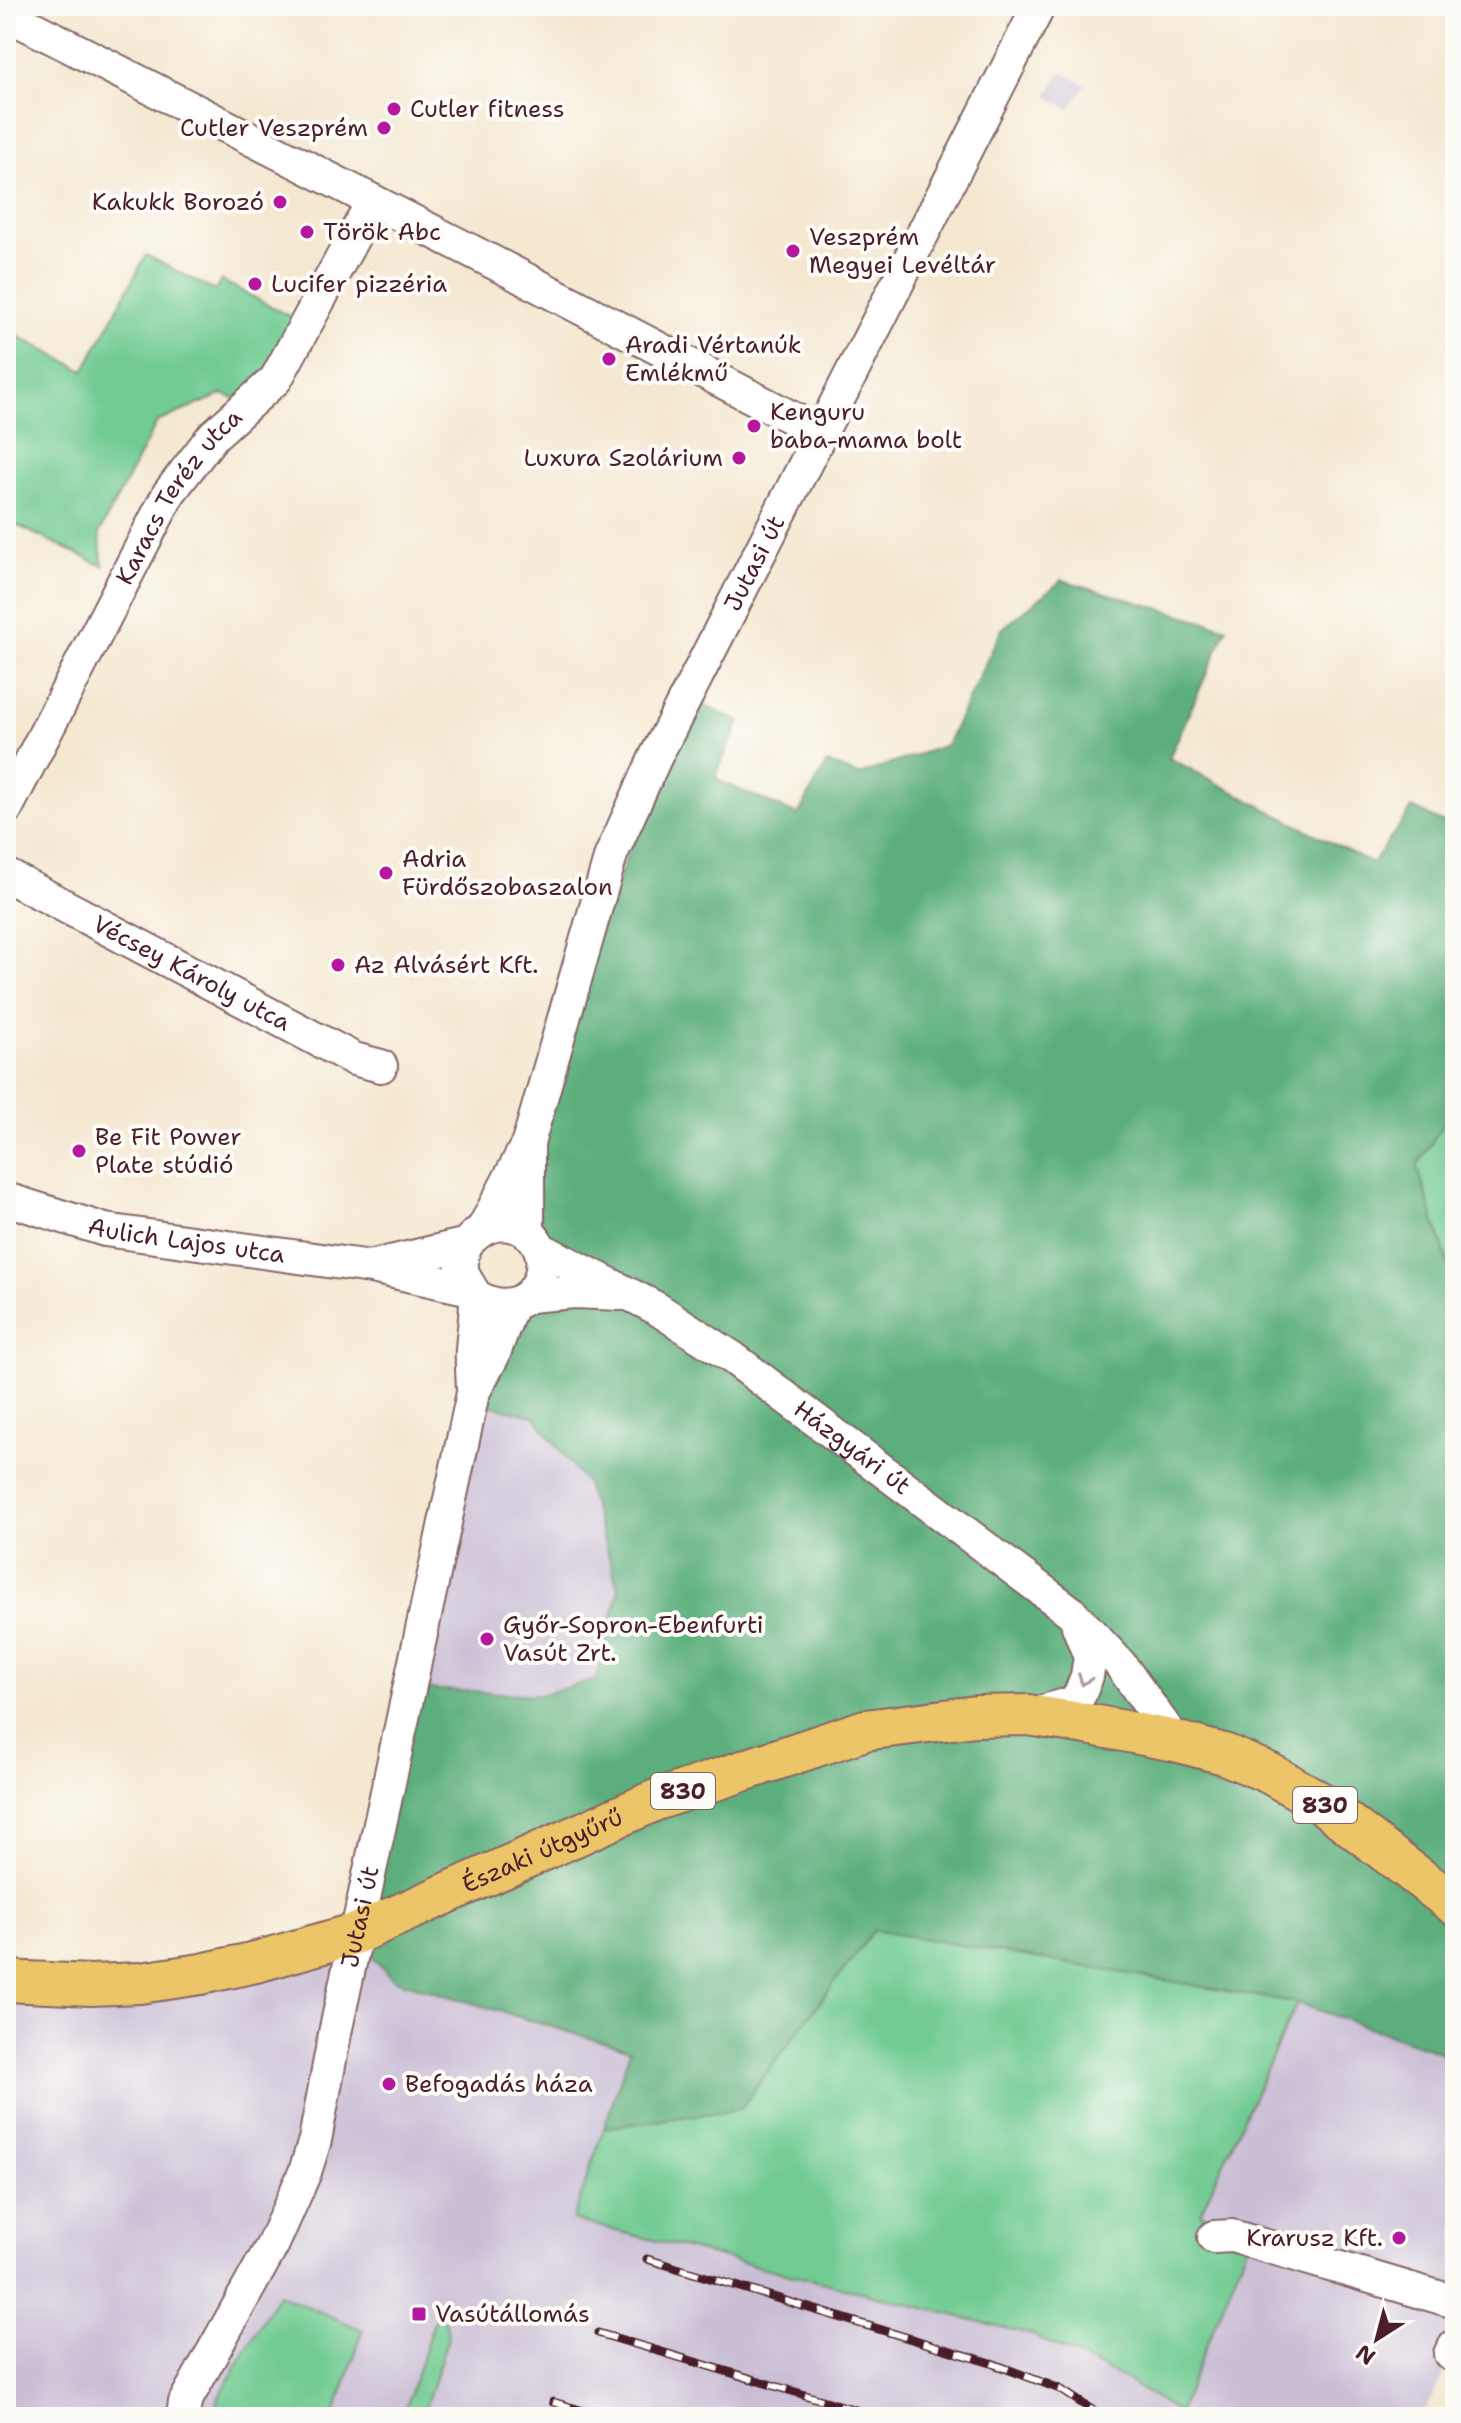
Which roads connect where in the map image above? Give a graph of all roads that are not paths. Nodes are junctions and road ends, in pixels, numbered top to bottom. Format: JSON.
{"nodes":[{"id":1,"x":1039,"y":6,"type":"edge"},
{"id":2,"x":6,"y":14,"type":"edge"},
{"id":3,"x":373,"y":201,"type":"junction"},
{"id":4,"x":821,"y":433,"type":"junction"},
{"id":5,"x":6,"y":809,"type":"edge"},
{"id":6,"x":6,"y":875,"type":"edge"},
{"id":7,"x":381,"y":1066,"type":"dead end"},
{"id":8,"x":528,"y":1143,"type":"junction"},
{"id":9,"x":7,"y":1204,"type":"edge"},
{"id":10,"x":475,"y":1236,"type":"junction"},
{"id":11,"x":535,"y":1241,"type":"junction"},
{"id":12,"x":371,"y":1267,"type":"junction"},
{"id":13,"x":473,"y":1293,"type":"junction"},
{"id":14,"x":624,"y":1294,"type":"junction"},
{"id":15,"x":520,"y":1301,"type":"junction"},
{"id":16,"x":473,"y":1393,"type":"junction"},
{"id":17,"x":1071,"y":1612,"type":"junction"},
{"id":18,"x":1028,"y":1715,"type":"junction"},
{"id":19,"x":1175,"y":1741,"type":"junction"},
{"id":20,"x":1455,"y":1905,"type":"edge"},
{"id":21,"x":358,"y":1933,"type":"junction"},
{"id":22,"x":6,"y":1981,"type":"edge"},
{"id":23,"x":1214,"y":2237,"type":"dead end"},
{"id":24,"x":1455,"y":2302,"type":"edge"},
{"id":25,"x":1455,"y":2346,"type":"edge"},
{"id":26,"x":1455,"y":2357,"type":"edge"},
{"id":27,"x":183,"y":2417,"type":"edge"}],
"edges":[{"from":1,"to":4,"type":"street","name":"Jutasi út"},
{"from":2,"to":3,"type":"street"},
{"from":3,"to":4,"type":"street"},
{"from":3,"to":5,"type":"street","name":"Karacs Teréz utca"},
{"from":4,"to":8,"type":"street","name":"Jutasi út"},
{"from":6,"to":7,"type":"street","name":"Vécsey Károly utca"},
{"from":8,"to":10,"type":"street","name":"Jutasi út"},
{"from":8,"to":11,"type":"street","name":"Jutasi út"},
{"from":9,"to":12,"type":"street","name":"Aulich Lajos utca"},
{"from":10,"to":11,"type":"street"},
{"from":10,"to":12,"type":"street","name":"Aulich Lajos utca"},
{"from":10,"to":13,"type":"street","name":"Jutasi út"},
{"from":11,"to":14,"type":"street","name":"Házgyári út"},
{"from":11,"to":15,"type":"street","name":"Jutasi út"},
{"from":12,"to":13,"type":"street","name":"Aulich Lajos utca"},
{"from":13,"to":15,"type":"street"},
{"from":13,"to":16,"type":"street","name":"Jutasi út"},
{"from":14,"to":15,"type":"street","name":"Házgyári út"},
{"from":14,"to":17,"type":"street","name":"Házgyári út"},
{"from":15,"to":16,"type":"street","name":"Jutasi út"},
{"from":16,"to":21,"type":"street","name":"Jutasi út"},
{"from":17,"to":18,"type":"street","one_way":true},
{"from":17,"to":19,"type":"street","name":"Házgyári út"},
{"from":18,"to":19,"type":"main road","name":"Északi útgyűrű","number":"830"},
{"from":18,"to":21,"type":"main road","name":"Északi útgyűrű","number":"830"},
{"from":19,"to":20,"type":"main road","number":"830"},
{"from":21,"to":22,"type":"main road","name":"Északi útgyűrű","number":"830"},
{"from":21,"to":27,"type":"street","name":"Jutasi út"},
{"from":23,"to":24,"type":"street"},
{"from":25,"to":26,"type":"street"}]}
